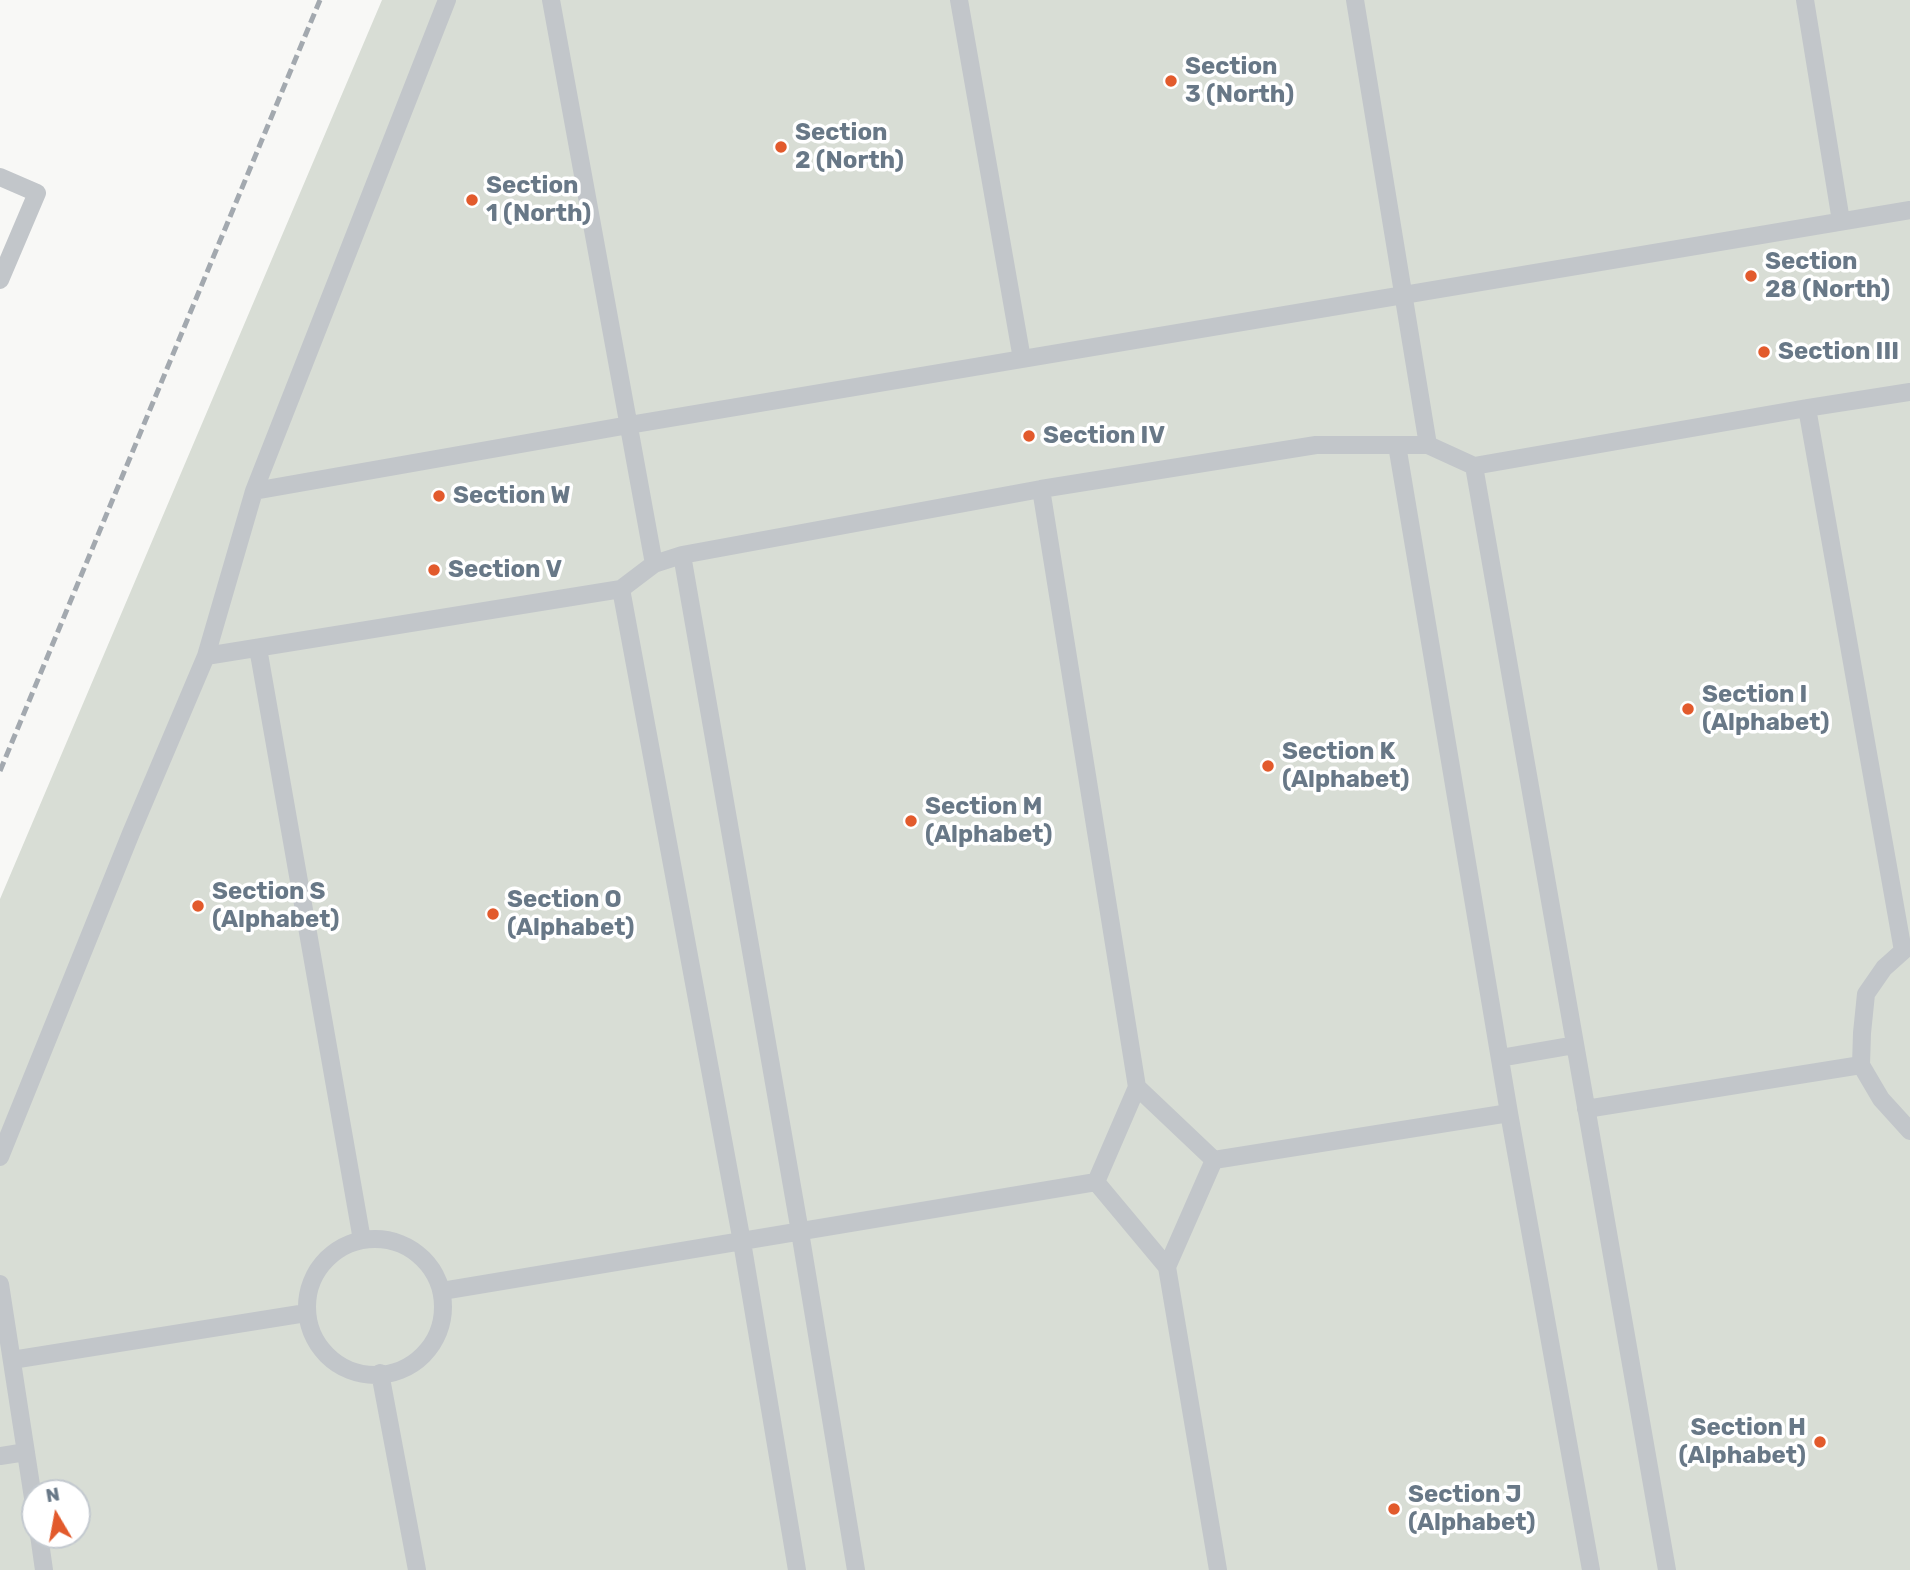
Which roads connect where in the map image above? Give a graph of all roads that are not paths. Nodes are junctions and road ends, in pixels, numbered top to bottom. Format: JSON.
{"nodes":[{"id":1,"x":447,"y":0,"type":"edge"},
{"id":2,"x":551,"y":0,"type":"edge"},
{"id":3,"x":959,"y":0,"type":"edge"},
{"id":4,"x":1355,"y":0,"type":"edge"},
{"id":5,"x":1805,"y":0,"type":"edge"},
{"id":6,"x":0,"y":177,"type":"edge"},
{"id":7,"x":1910,"y":210,"type":"edge"},
{"id":8,"x":1841,"y":221,"type":"junction"},
{"id":9,"x":0,"y":280,"type":"edge"},
{"id":10,"x":1404,"y":295,"type":"junction"},
{"id":11,"x":1022,"y":359,"type":"junction"},
{"id":12,"x":1910,"y":392,"type":"edge"},
{"id":13,"x":1807,"y":408,"type":"junction"},
{"id":14,"x":629,"y":425,"type":"junction"},
{"id":15,"x":1397,"y":444,"type":"junction"},
{"id":16,"x":1428,"y":445,"type":"junction"},
{"id":17,"x":1474,"y":466,"type":"junction"},
{"id":18,"x":1041,"y":489,"type":"junction"},
{"id":19,"x":254,"y":491,"type":"junction"},
{"id":20,"x":682,"y":555,"type":"junction"},
{"id":21,"x":654,"y":564,"type":"junction"},
{"id":22,"x":621,"y":589,"type":"junction"},
{"id":23,"x":258,"y":648,"type":"junction"},
{"id":24,"x":206,"y":656,"type":"junction"},
{"id":25,"x":1907,"y":952,"type":"edge"},
{"id":26,"x":1575,"y":1045,"type":"junction"},
{"id":27,"x":1500,"y":1058,"type":"junction"},
{"id":28,"x":1861,"y":1065,"type":"junction"},
{"id":29,"x":1137,"y":1087,"type":"junction"},
{"id":30,"x":1586,"y":1109,"type":"junction"},
{"id":31,"x":1509,"y":1113,"type":"junction"},
{"id":32,"x":1910,"y":1131,"type":"edge"},
{"id":33,"x":0,"y":1157,"type":"edge"},
{"id":34,"x":1214,"y":1160,"type":"junction"},
{"id":35,"x":1096,"y":1182,"type":"junction"},
{"id":36,"x":800,"y":1232,"type":"junction"},
{"id":37,"x":362,"y":1240,"type":"junction"},
{"id":38,"x":742,"y":1242,"type":"junction"},
{"id":39,"x":1167,"y":1267,"type":"junction"},
{"id":40,"x":0,"y":1284,"type":"edge"},
{"id":41,"x":442,"y":1291,"type":"junction"},
{"id":42,"x":306,"y":1312,"type":"junction"},
{"id":43,"x":12,"y":1360,"type":"junction"},
{"id":44,"x":380,"y":1373,"type":"junction"},
{"id":45,"x":26,"y":1452,"type":"junction"},
{"id":46,"x":0,"y":1456,"type":"edge"},
{"id":47,"x":30,"y":1479,"type":"edge"},
{"id":48,"x":41,"y":1549,"type":"edge"},
{"id":49,"x":44,"y":1570,"type":"edge"},
{"id":50,"x":416,"y":1570,"type":"edge"},
{"id":51,"x":797,"y":1570,"type":"edge"},
{"id":52,"x":856,"y":1570,"type":"edge"},
{"id":53,"x":1218,"y":1570,"type":"edge"},
{"id":54,"x":1591,"y":1570,"type":"edge"},
{"id":55,"x":1667,"y":1570,"type":"edge"}],
"edges":[{"from":1,"to":19,"type":"lane"},
{"from":2,"to":14,"type":"lane"},
{"from":3,"to":11,"type":"lane"},
{"from":4,"to":10,"type":"lane"},
{"from":5,"to":8,"type":"lane"},
{"from":6,"to":9,"type":"lane"},
{"from":7,"to":8,"type":"lane"},
{"from":8,"to":10,"type":"lane"},
{"from":10,"to":11,"type":"lane"},
{"from":10,"to":16,"type":"lane"},
{"from":11,"to":14,"type":"lane"},
{"from":12,"to":13,"type":"lane"},
{"from":13,"to":17,"type":"lane"},
{"from":13,"to":25,"type":"lane"},
{"from":14,"to":19,"type":"lane"},
{"from":14,"to":21,"type":"lane"},
{"from":15,"to":16,"type":"lane"},
{"from":15,"to":18,"type":"lane"},
{"from":15,"to":27,"type":"lane"},
{"from":16,"to":17,"type":"lane"},
{"from":17,"to":26,"type":"lane"},
{"from":18,"to":20,"type":"lane"},
{"from":18,"to":29,"type":"lane"},
{"from":19,"to":24,"type":"lane"},
{"from":20,"to":21,"type":"lane"},
{"from":20,"to":36,"type":"lane"},
{"from":21,"to":22,"type":"lane"},
{"from":22,"to":23,"type":"lane"},
{"from":22,"to":38,"type":"lane"},
{"from":23,"to":24,"type":"lane"},
{"from":23,"to":37,"type":"lane"},
{"from":24,"to":33,"type":"lane"},
{"from":25,"to":28,"type":"lane"},
{"from":26,"to":27,"type":"lane"},
{"from":26,"to":30,"type":"lane"},
{"from":27,"to":31,"type":"lane"},
{"from":28,"to":30,"type":"lane"},
{"from":28,"to":32,"type":"lane"},
{"from":29,"to":34,"type":"lane"},
{"from":29,"to":35,"type":"lane"},
{"from":30,"to":55,"type":"lane"},
{"from":31,"to":34,"type":"lane"},
{"from":31,"to":54,"type":"lane"},
{"from":34,"to":39,"type":"lane"},
{"from":35,"to":36,"type":"lane"},
{"from":35,"to":39,"type":"lane"},
{"from":36,"to":38,"type":"lane"},
{"from":36,"to":52,"type":"lane"},
{"from":37,"to":41,"type":"lane"},
{"from":37,"to":42,"type":"lane"},
{"from":38,"to":41,"type":"lane"},
{"from":38,"to":51,"type":"lane"},
{"from":39,"to":53,"type":"lane"},
{"from":40,"to":43,"type":"lane"},
{"from":41,"to":44,"type":"lane"},
{"from":42,"to":43,"type":"lane"},
{"from":42,"to":44,"type":"lane"},
{"from":43,"to":45,"type":"lane"},
{"from":44,"to":50,"type":"lane"},
{"from":45,"to":46,"type":"lane"},
{"from":45,"to":47,"type":"lane"},
{"from":48,"to":49,"type":"lane"}]}
